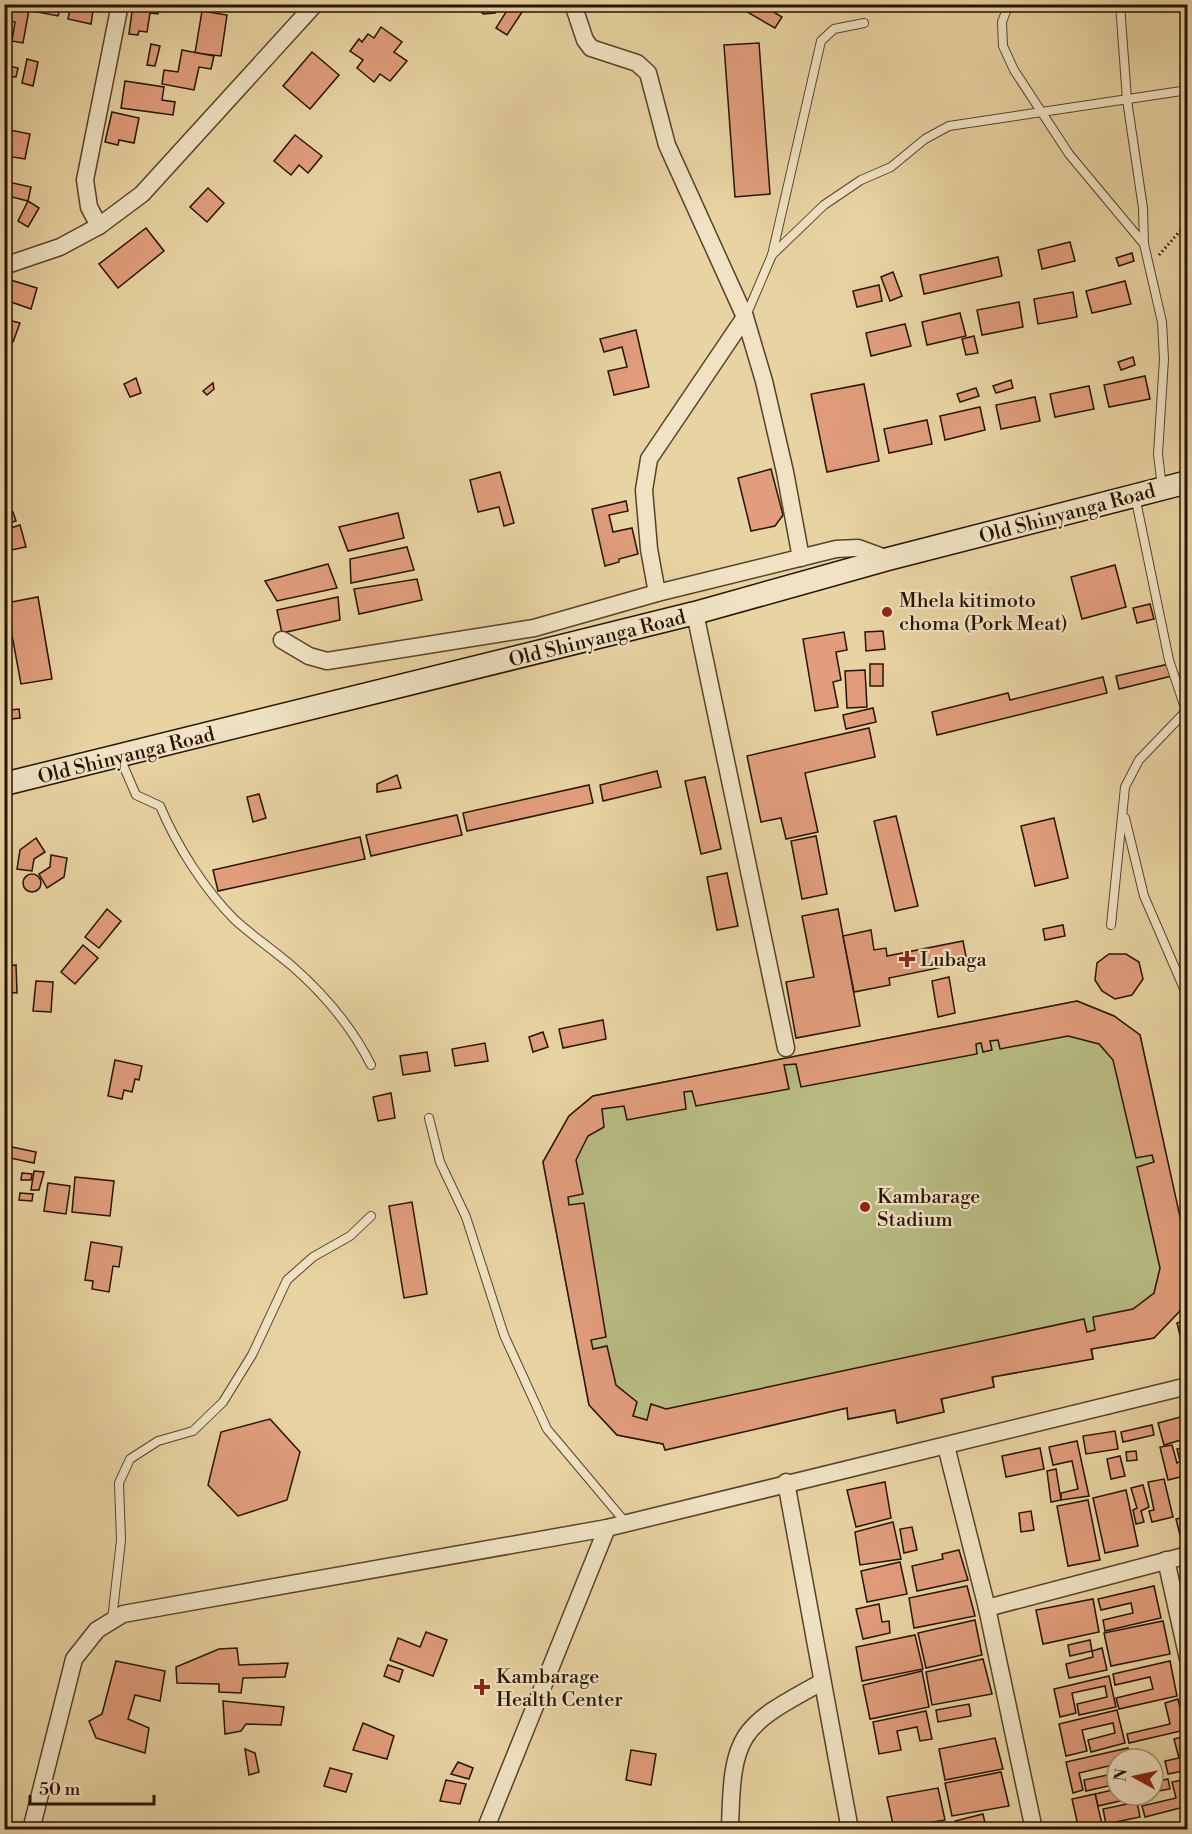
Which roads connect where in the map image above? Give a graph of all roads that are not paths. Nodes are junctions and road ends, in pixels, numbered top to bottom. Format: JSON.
{"nodes":[{"id":1,"x":120,"y":4,"type":"edge"},
{"id":2,"x":315,"y":4,"type":"edge"},
{"id":3,"x":573,"y":4,"type":"edge"},
{"id":4,"x":1009,"y":4,"type":"edge"},
{"id":5,"x":1120,"y":4,"type":"edge"},
{"id":6,"x":864,"y":23,"type":"dead end"},
{"id":7,"x":1188,"y":90,"type":"edge"},
{"id":8,"x":1127,"y":100,"type":"junction"},
{"id":9,"x":1044,"y":114,"type":"junction"},
{"id":10,"x":99,"y":226,"type":"junction"},
{"id":11,"x":1144,"y":244,"type":"junction"},
{"id":12,"x":772,"y":255,"type":"junction"},
{"id":13,"x":4,"y":266,"type":"edge"},
{"id":14,"x":745,"y":316,"type":"junction"},
{"id":15,"x":1188,"y":482,"type":"edge"},
{"id":16,"x":1162,"y":488,"type":"junction"},
{"id":17,"x":1134,"y":496,"type":"junction"},
{"id":18,"x":801,"y":558,"type":"junction"},
{"id":19,"x":888,"y":559,"type":"junction"},
{"id":20,"x":657,"y":593,"type":"junction"},
{"id":21,"x":695,"y":613,"type":"junction"},
{"id":22,"x":282,"y":640,"type":"dead end"},
{"id":23,"x":1187,"y":713,"type":"edge"},
{"id":24,"x":120,"y":758,"type":"junction"},
{"id":25,"x":4,"y":784,"type":"edge"},
{"id":26,"x":1123,"y":812,"type":"junction"},
{"id":27,"x":1111,"y":925,"type":"dead end"},
{"id":28,"x":1188,"y":998,"type":"edge"},
{"id":29,"x":786,"y":1047,"type":"dead end"},
{"id":30,"x":371,"y":1065,"type":"dead end"},
{"id":31,"x":429,"y":1118,"type":"dead end"},
{"id":32,"x":371,"y":1216,"type":"dead end"},
{"id":33,"x":1188,"y":1386,"type":"edge"},
{"id":34,"x":946,"y":1446,"type":"junction"},
{"id":35,"x":786,"y":1482,"type":"junction"},
{"id":36,"x":626,"y":1523,"type":"junction"},
{"id":37,"x":607,"y":1528,"type":"junction"},
{"id":38,"x":1188,"y":1555,"type":"edge"},
{"id":39,"x":1166,"y":1560,"type":"junction"},
{"id":40,"x":987,"y":1608,"type":"junction"},
{"id":41,"x":112,"y":1621,"type":"junction"},
{"id":42,"x":1188,"y":1659,"type":"edge"},
{"id":43,"x":822,"y":1682,"type":"junction"},
{"id":44,"x":31,"y":1830,"type":"edge"},
{"id":45,"x":486,"y":1830,"type":"edge"},
{"id":46,"x":730,"y":1830,"type":"edge"},
{"id":47,"x":850,"y":1830,"type":"edge"},
{"id":48,"x":1034,"y":1830,"type":"edge"}],
"edges":[{"from":1,"to":10,"type":"street"},
{"from":2,"to":10,"type":"street"},
{"from":3,"to":14,"type":"street"},
{"from":4,"to":9,"type":"lane"},
{"from":5,"to":8,"type":"lane"},
{"from":6,"to":12,"type":"lane"},
{"from":7,"to":8,"type":"lane"},
{"from":8,"to":9,"type":"lane"},
{"from":8,"to":11,"type":"lane"},
{"from":9,"to":11,"type":"lane"},
{"from":9,"to":12,"type":"lane"},
{"from":10,"to":13,"type":"street"},
{"from":11,"to":16,"type":"lane"},
{"from":12,"to":14,"type":"lane"},
{"from":14,"to":18,"type":"street"},
{"from":14,"to":20,"type":"street"},
{"from":15,"to":16,"type":"main road","name":"Old Shinyanga Road"},
{"from":16,"to":17,"type":"main road","name":"Old Shinyanga Road"},
{"from":17,"to":19,"type":"main road","name":"Old Shinyanga Road"},
{"from":17,"to":23,"type":"lane"},
{"from":18,"to":19,"type":"street"},
{"from":18,"to":20,"type":"street"},
{"from":19,"to":21,"type":"main road","name":"Old Shinyanga Road"},
{"from":20,"to":22,"type":"street"},
{"from":21,"to":24,"type":"main road","name":"Old Shinyanga Road"},
{"from":21,"to":29,"type":"street"},
{"from":23,"to":26,"type":"lane"},
{"from":24,"to":25,"type":"main road","name":"Old Shinyanga Road"},
{"from":24,"to":30,"type":"lane"},
{"from":26,"to":27,"type":"lane"},
{"from":26,"to":28,"type":"lane"},
{"from":31,"to":36,"type":"lane"},
{"from":32,"to":41,"type":"lane"},
{"from":33,"to":34,"type":"street"},
{"from":34,"to":35,"type":"street"},
{"from":34,"to":40,"type":"street"},
{"from":35,"to":36,"type":"street"},
{"from":35,"to":43,"type":"street"},
{"from":36,"to":37,"type":"street"},
{"from":37,"to":41,"type":"street"},
{"from":37,"to":45,"type":"street"},
{"from":38,"to":39,"type":"street"},
{"from":39,"to":40,"type":"street"},
{"from":39,"to":42,"type":"street"},
{"from":40,"to":48,"type":"street"},
{"from":41,"to":44,"type":"street"},
{"from":43,"to":46,"type":"street"},
{"from":43,"to":47,"type":"street"}]}
